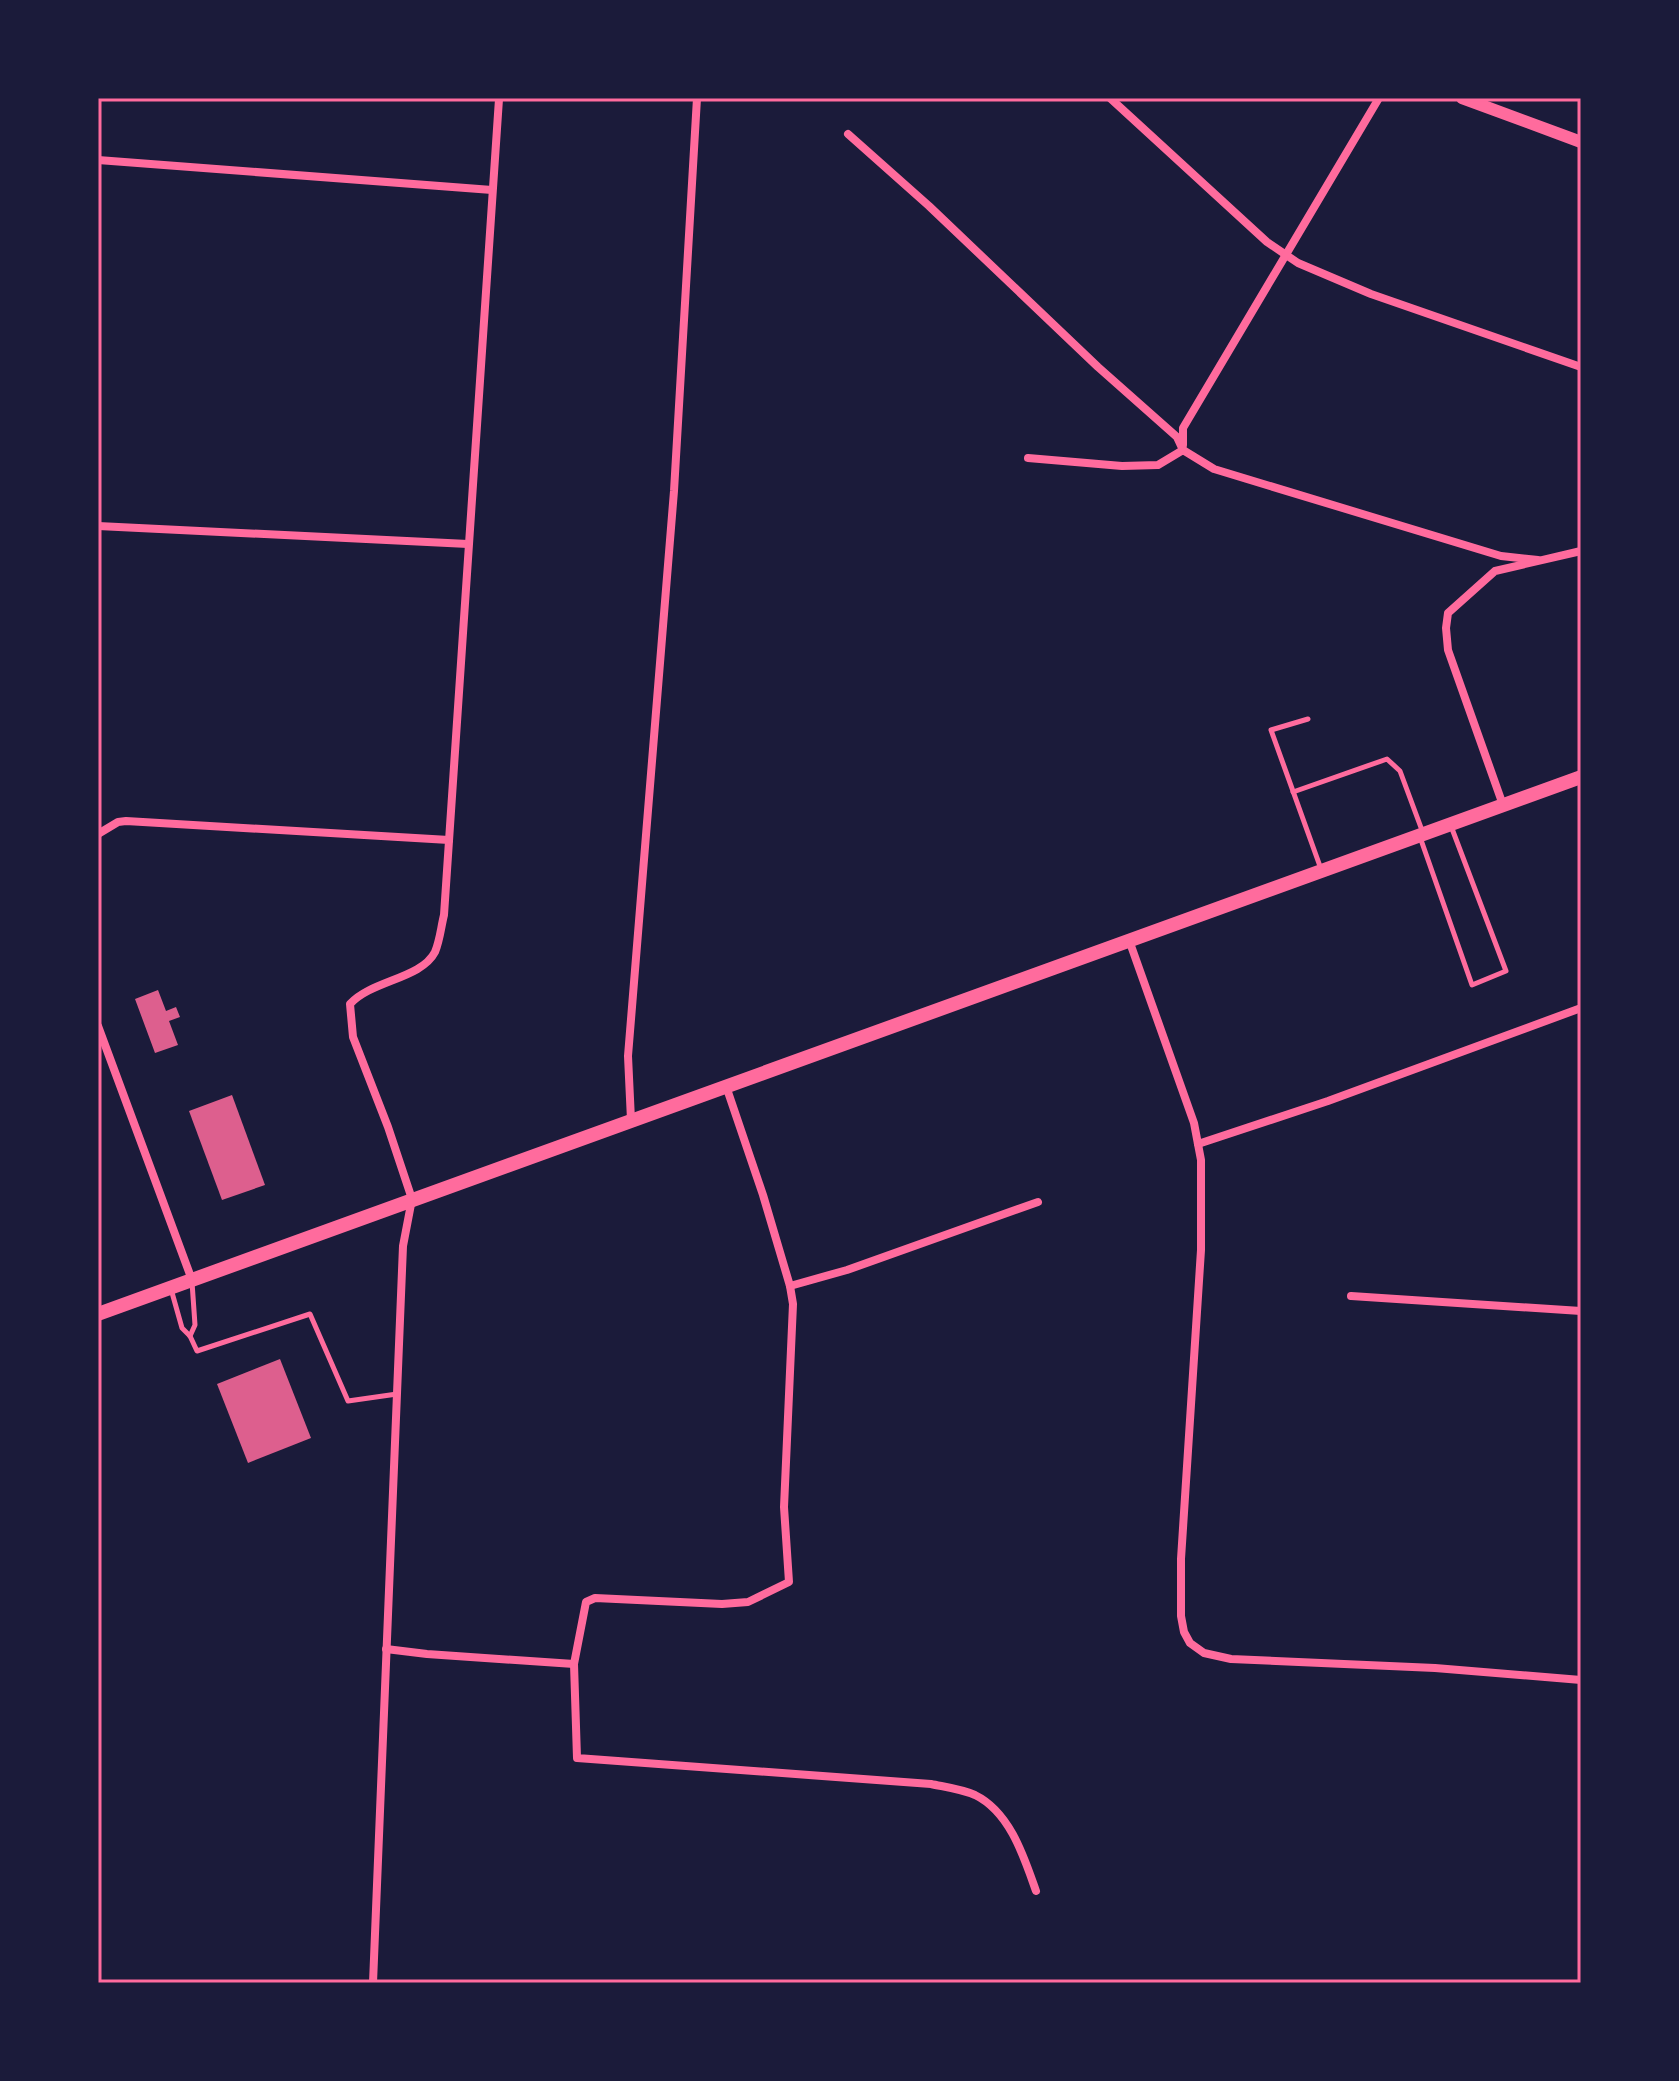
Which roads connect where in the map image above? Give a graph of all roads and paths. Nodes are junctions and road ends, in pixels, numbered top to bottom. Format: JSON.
{"nodes":[{"id":1,"x":697,"y":98,"type":"edge"},
{"id":2,"x":1110,"y":98,"type":"edge"},
{"id":3,"x":1379,"y":98,"type":"edge"},
{"id":4,"x":1462,"y":98,"type":"edge"},
{"id":5,"x":499,"y":99,"type":"edge"},
{"id":6,"x":848,"y":134,"type":"dead end"},
{"id":7,"x":1581,"y":142,"type":"edge"},
{"id":8,"x":98,"y":160,"type":"edge"},
{"id":9,"x":492,"y":190,"type":"junction"},
{"id":10,"x":1287,"y":256,"type":"junction"},
{"id":11,"x":1581,"y":367,"type":"edge"},
{"id":12,"x":1183,"y":450,"type":"junction"},
{"id":13,"x":1028,"y":458,"type":"dead end"},
{"id":14,"x":98,"y":526,"type":"edge"},
{"id":15,"x":468,"y":544,"type":"junction"},
{"id":16,"x":1581,"y":551,"type":"edge"},
{"id":17,"x":1538,"y":560,"type":"junction"},
{"id":18,"x":1308,"y":719,"type":"dead end"},
{"id":19,"x":1581,"y":777,"type":"edge"},
{"id":20,"x":1293,"y":792,"type":"junction"},
{"id":21,"x":1503,"y":805,"type":"junction"},
{"id":22,"x":1450,"y":824,"type":"junction"},
{"id":23,"x":98,"y":834,"type":"edge"},
{"id":24,"x":1421,"y":835,"type":"junction"},
{"id":25,"x":449,"y":840,"type":"junction"},
{"id":26,"x":1321,"y":870,"type":"junction"},
{"id":27,"x":1129,"y":940,"type":"junction"},
{"id":28,"x":1581,"y":1008,"type":"edge"},
{"id":29,"x":98,"y":1026,"type":"edge"},
{"id":30,"x":726,"y":1086,"type":"junction"},
{"id":31,"x":631,"y":1120,"type":"junction"},
{"id":32,"x":1198,"y":1144,"type":"junction"},
{"id":33,"x":412,"y":1199,"type":"junction"},
{"id":34,"x":1038,"y":1202,"type":"dead end"},
{"id":35,"x":192,"y":1280,"type":"junction"},
{"id":36,"x":790,"y":1286,"type":"junction"},
{"id":37,"x":170,"y":1287,"type":"junction"},
{"id":38,"x":1351,"y":1296,"type":"dead end"},
{"id":39,"x":1581,"y":1311,"type":"edge"},
{"id":40,"x":98,"y":1314,"type":"edge"},
{"id":41,"x":190,"y":1336,"type":"junction"},
{"id":42,"x":397,"y":1394,"type":"junction"},
{"id":43,"x":386,"y":1649,"type":"junction"},
{"id":44,"x":574,"y":1664,"type":"junction"},
{"id":45,"x":1581,"y":1680,"type":"edge"},
{"id":46,"x":1036,"y":1891,"type":"dead end"},
{"id":47,"x":373,"y":1983,"type":"edge"}],
"edges":[{"from":1,"to":31,"type":"street"},
{"from":2,"to":10,"type":"street"},
{"from":3,"to":10,"type":"street"},
{"from":4,"to":7,"type":"street"},
{"from":5,"to":9,"type":"street"},
{"from":6,"to":12,"type":"street"},
{"from":8,"to":9,"type":"street"},
{"from":9,"to":15,"type":"street"},
{"from":10,"to":11,"type":"street"},
{"from":10,"to":12,"type":"street"},
{"from":12,"to":13,"type":"street"},
{"from":12,"to":17,"type":"street"},
{"from":14,"to":15,"type":"street"},
{"from":15,"to":25,"type":"street"},
{"from":16,"to":17,"type":"street"},
{"from":17,"to":21,"type":"street"},
{"from":18,"to":20,"type":"lane"},
{"from":19,"to":21,"type":"main road"},
{"from":20,"to":24,"type":"lane"},
{"from":20,"to":26,"type":"lane"},
{"from":21,"to":22,"type":"main road"},
{"from":22,"to":24,"type":"main road"},
{"from":22,"to":24,"type":"lane"},
{"from":23,"to":25,"type":"street"},
{"from":24,"to":26,"type":"main road"},
{"from":25,"to":33,"type":"street"},
{"from":26,"to":27,"type":"main road"},
{"from":27,"to":30,"type":"main road"},
{"from":27,"to":32,"type":"street"},
{"from":28,"to":32,"type":"street"},
{"from":29,"to":35,"type":"street"},
{"from":30,"to":31,"type":"main road"},
{"from":30,"to":36,"type":"street"},
{"from":31,"to":33,"type":"main road"},
{"from":32,"to":45,"type":"street"},
{"from":33,"to":35,"type":"main road"},
{"from":33,"to":42,"type":"street"},
{"from":34,"to":36,"type":"street"},
{"from":35,"to":37,"type":"main road"},
{"from":35,"to":41,"type":"lane"},
{"from":36,"to":44,"type":"street"},
{"from":37,"to":40,"type":"main road"},
{"from":37,"to":41,"type":"lane"},
{"from":38,"to":39,"type":"street"},
{"from":41,"to":42,"type":"lane"},
{"from":42,"to":43,"type":"street"},
{"from":43,"to":44,"type":"street"},
{"from":43,"to":47,"type":"street"},
{"from":44,"to":46,"type":"street"}]}
